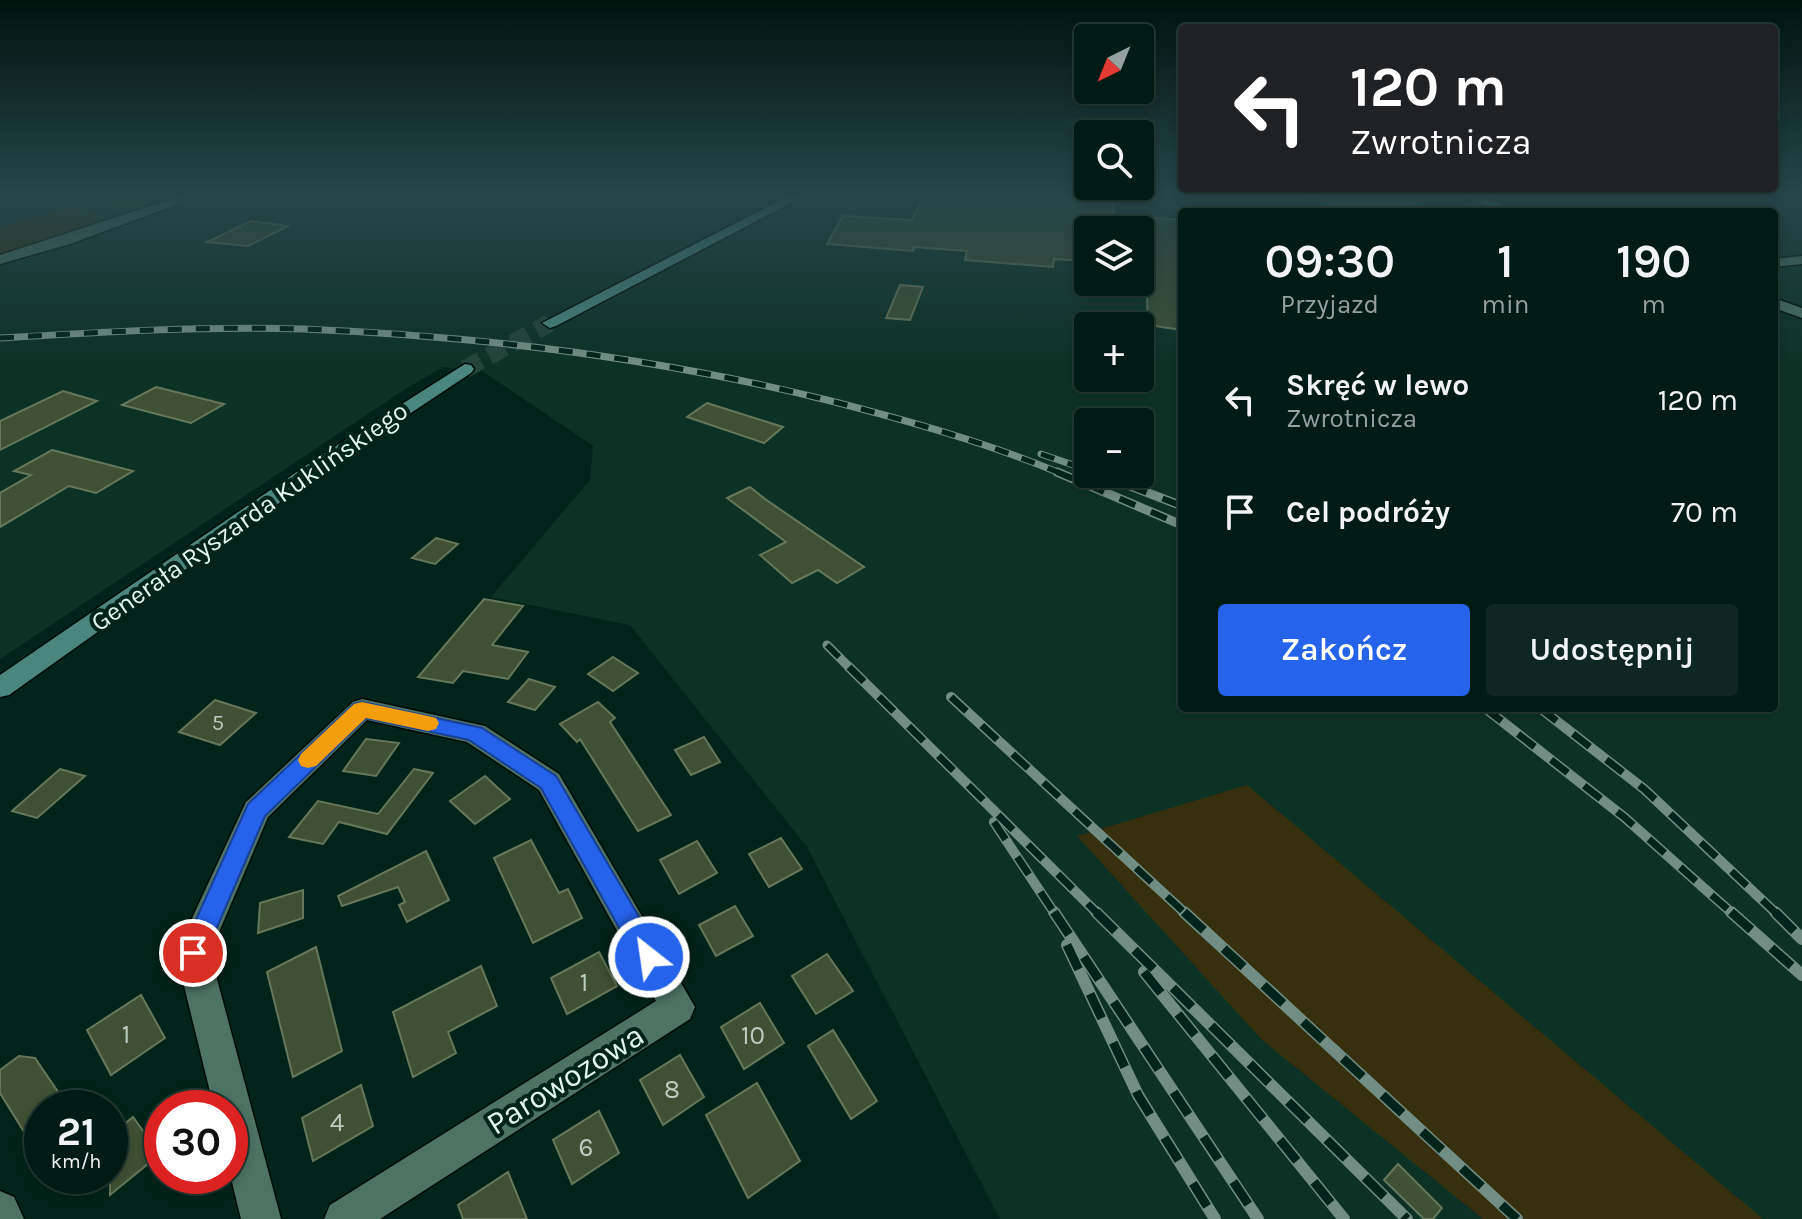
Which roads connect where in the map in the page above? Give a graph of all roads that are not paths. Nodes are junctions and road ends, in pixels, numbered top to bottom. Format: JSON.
{"nodes":[{"id":1,"x":31,"y":251,"type":"edge"},
{"id":2,"x":691,"y":251,"type":"edge"},
{"id":3,"x":0,"y":260,"type":"edge"},
{"id":4,"x":1802,"y":260,"type":"edge"},
{"id":5,"x":1778,"y":263,"type":"edge"},
{"id":6,"x":1778,"y":304,"type":"edge"},
{"id":7,"x":1802,"y":313,"type":"edge"},
{"id":8,"x":550,"y":323,"type":"tunnel mouth"},
{"id":9,"x":465,"y":369,"type":"tunnel mouth"},
{"id":10,"x":35,"y":665,"type":"junction"},
{"id":11,"x":0,"y":688,"type":"edge"},
{"id":12,"x":0,"y":697,"type":"edge"},
{"id":13,"x":0,"y":1211,"type":"edge"},
{"id":14,"x":4,"y":1219,"type":"edge"},
{"id":15,"x":261,"y":1219,"type":"edge"},
{"id":16,"x":344,"y":1219,"type":"edge"}],
"edges":[{"from":1,"to":3,"type":"street"},
{"from":2,"to":8,"type":"main road"},
{"from":4,"to":5,"type":"street"},
{"from":6,"to":7,"type":"street"},
{"from":9,"to":10,"type":"main road","name":"Generała Ryszarda Kuklińskiego"},
{"from":10,"to":11,"type":"main road","name":"Generała Ryszarda Kuklińskiego"},
{"from":10,"to":12,"type":"main road","name":"Generała Ryszarda Kuklińskiego"},
{"from":13,"to":14,"type":"street"},
{"from":15,"to":16,"type":"street","name":"Parowozowa"}]}
